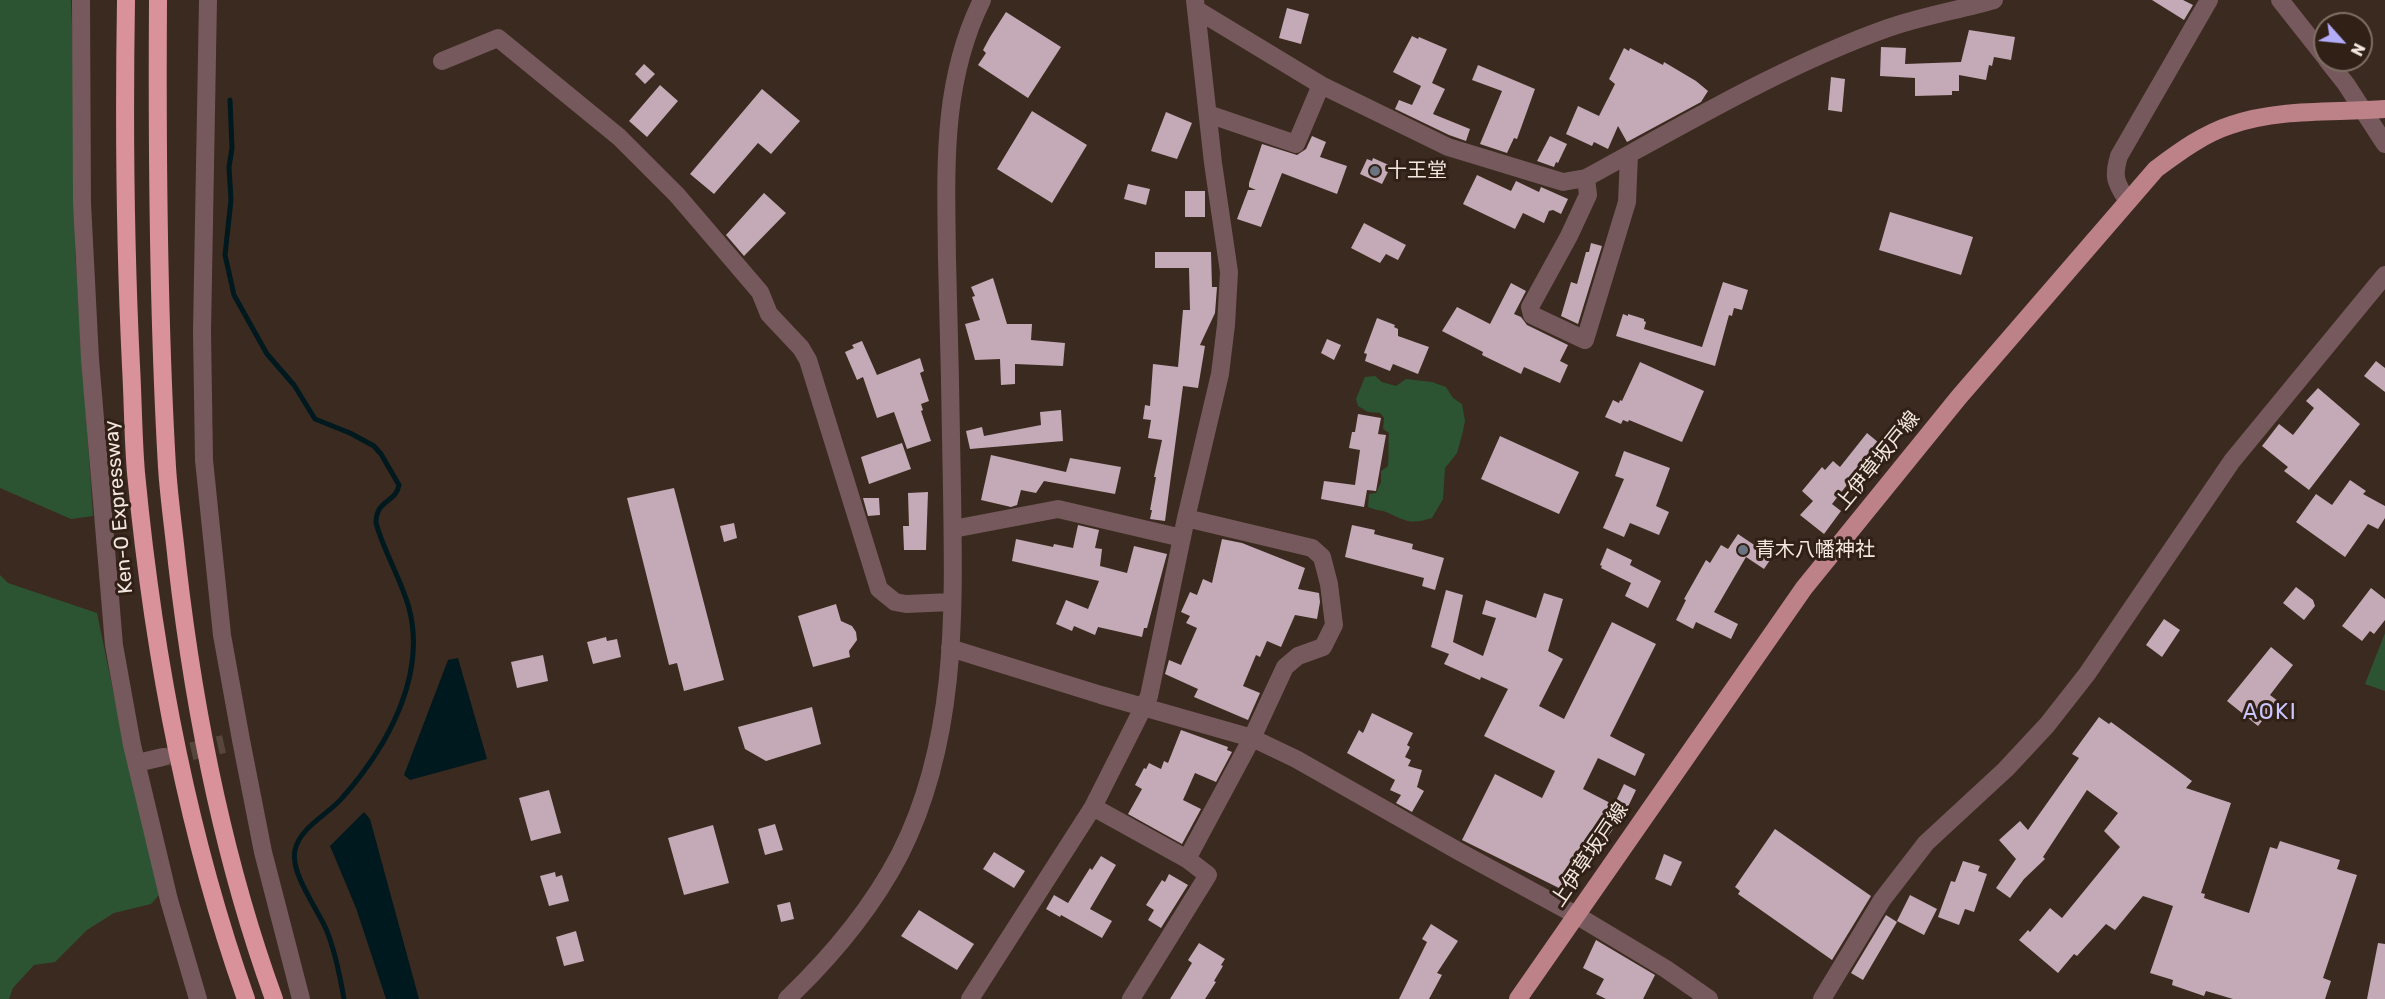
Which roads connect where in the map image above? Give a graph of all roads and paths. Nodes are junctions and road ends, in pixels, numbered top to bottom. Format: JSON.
{"nodes":[{"id":1,"x":81,"y":0,"type":"edge"},
{"id":2,"x":126,"y":0,"type":"edge"},
{"id":3,"x":158,"y":0,"type":"edge"},
{"id":4,"x":208,"y":0,"type":"edge"},
{"id":5,"x":982,"y":0,"type":"edge"},
{"id":6,"x":1994,"y":0,"type":"edge"},
{"id":7,"x":2209,"y":0,"type":"edge"},
{"id":8,"x":2280,"y":0,"type":"edge"},
{"id":9,"x":1196,"y":5,"type":"edge"},
{"id":10,"x":2313,"y":42,"type":"edge"},
{"id":11,"x":442,"y":61,"type":"dead end"},
{"id":12,"x":2336,"y":72,"type":"edge"},
{"id":13,"x":1321,"y":85,"type":"junction"},
{"id":14,"x":2385,"y":109,"type":"edge"},
{"id":15,"x":2362,"y":111,"type":"junction"},
{"id":16,"x":1208,"y":114,"type":"junction"},
{"id":17,"x":2385,"y":144,"type":"edge"},
{"id":18,"x":1629,"y":155,"type":"junction"},
{"id":19,"x":1586,"y":178,"type":"junction"},
{"id":20,"x":2127,"y":200,"type":"junction"},
{"id":21,"x":2385,"y":275,"type":"edge"},
{"id":22,"x":1186,"y":518,"type":"junction"},
{"id":23,"x":953,"y":529,"type":"junction"},
{"id":24,"x":1182,"y":538,"type":"junction"},
{"id":25,"x":952,"y":602,"type":"junction"},
{"id":26,"x":950,"y":648,"type":"junction"},
{"id":27,"x":1144,"y":708,"type":"junction"},
{"id":28,"x":1252,"y":738,"type":"junction"},
{"id":29,"x":163,"y":757,"type":"tunnel mouth"},
{"id":30,"x":136,"y":763,"type":"junction"},
{"id":31,"x":1093,"y":807,"type":"junction"},
{"id":32,"x":1187,"y":859,"type":"junction"},
{"id":33,"x":1576,"y":915,"type":"junction"},
{"id":34,"x":198,"y":999,"type":"edge"},
{"id":35,"x":246,"y":999,"type":"edge"},
{"id":36,"x":274,"y":999,"type":"edge"},
{"id":37,"x":301,"y":999,"type":"edge"},
{"id":38,"x":787,"y":999,"type":"edge"},
{"id":39,"x":970,"y":999,"type":"edge"},
{"id":40,"x":1131,"y":999,"type":"edge"},
{"id":41,"x":1518,"y":999,"type":"edge"},
{"id":42,"x":1709,"y":999,"type":"edge"},
{"id":43,"x":1822,"y":999,"type":"edge"}],
"edges":[{"from":1,"to":30,"type":"street"},
{"from":2,"to":35,"type":"highway","name":"Ken-O Expressway"},
{"from":3,"to":36,"type":"highway"},
{"from":4,"to":37,"type":"street"},
{"from":5,"to":23,"type":"street"},
{"from":6,"to":18,"type":"street"},
{"from":7,"to":20,"type":"street"},
{"from":8,"to":10,"type":"street"},
{"from":9,"to":13,"type":"street"},
{"from":9,"to":16,"type":"street"},
{"from":11,"to":25,"type":"street"},
{"from":12,"to":15,"type":"street"},
{"from":13,"to":16,"type":"street"},
{"from":13,"to":19,"type":"street"},
{"from":14,"to":15,"type":"main road","name":"上伊草坂戸線"},
{"from":15,"to":17,"type":"street"},
{"from":15,"to":20,"type":"main road","name":"上伊草坂戸線"},
{"from":16,"to":22,"type":"street"},
{"from":18,"to":19,"type":"street"},
{"from":18,"to":19,"type":"street"},
{"from":20,"to":33,"type":"main road","name":"上伊草坂戸線"},
{"from":21,"to":43,"type":"street"},
{"from":22,"to":24,"type":"street"},
{"from":22,"to":28,"type":"street"},
{"from":23,"to":24,"type":"street"},
{"from":23,"to":25,"type":"street"},
{"from":24,"to":27,"type":"street"},
{"from":25,"to":26,"type":"street"},
{"from":26,"to":27,"type":"street"},
{"from":26,"to":38,"type":"street"},
{"from":27,"to":28,"type":"street"},
{"from":27,"to":31,"type":"street"},
{"from":28,"to":32,"type":"street"},
{"from":28,"to":33,"type":"street"},
{"from":29,"to":30,"type":"street"},
{"from":30,"to":34,"type":"street"},
{"from":31,"to":32,"type":"street"},
{"from":31,"to":39,"type":"street"},
{"from":32,"to":40,"type":"street"},
{"from":33,"to":41,"type":"main road","name":"上伊草坂戸線"},
{"from":33,"to":42,"type":"street"}]}
